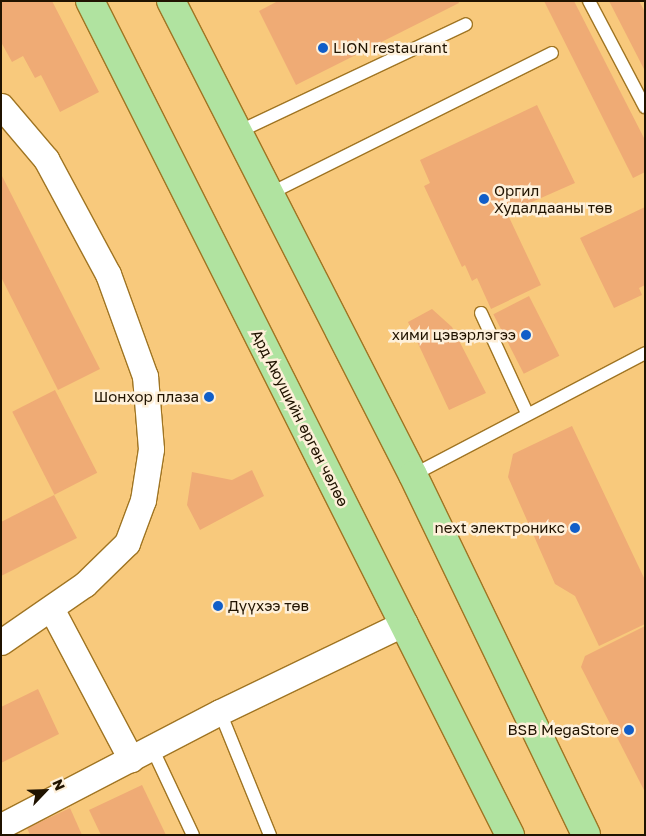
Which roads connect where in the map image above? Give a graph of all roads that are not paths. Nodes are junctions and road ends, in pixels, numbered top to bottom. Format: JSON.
{"nodes":[{"id":1,"x":90,"y":1,"type":"edge"},
{"id":2,"x":171,"y":1,"type":"edge"},
{"id":3,"x":589,"y":1,"type":"edge"},
{"id":4,"x":466,"y":24,"type":"dead end"},
{"id":5,"x":552,"y":53,"type":"dead end"},
{"id":6,"x":1,"y":106,"type":"edge"},
{"id":7,"x":645,"y":108,"type":"edge"},
{"id":8,"x":238,"y":132,"type":"junction"},
{"id":9,"x":269,"y":194,"type":"junction"},
{"id":10,"x":481,"y":314,"type":"dead end"},
{"id":11,"x":645,"y":353,"type":"edge"},
{"id":12,"x":527,"y":413,"type":"junction"},
{"id":13,"x":413,"y":475,"type":"junction"},
{"id":14,"x":52,"y":610,"type":"junction"},
{"id":15,"x":405,"y":623,"type":"junction"},
{"id":16,"x":1,"y":642,"type":"edge"},
{"id":17,"x":220,"y":712,"type":"junction"},
{"id":18,"x":141,"y":754,"type":"junction"},
{"id":19,"x":1,"y":826,"type":"edge"},
{"id":20,"x":193,"y":835,"type":"edge"},
{"id":21,"x":270,"y":835,"type":"edge"},
{"id":22,"x":510,"y":835,"type":"edge"},
{"id":23,"x":586,"y":835,"type":"edge"}],
"edges":[{"from":1,"to":15,"type":"main road","name":"Ард Аюушийн өргөн чөлөө"},
{"from":2,"to":8,"type":"main road"},
{"from":3,"to":7,"type":"lane"},
{"from":4,"to":8,"type":"lane"},
{"from":5,"to":9,"type":"lane"},
{"from":6,"to":14,"type":"street"},
{"from":8,"to":9,"type":"main road"},
{"from":9,"to":13,"type":"main road"},
{"from":10,"to":12,"type":"lane"},
{"from":11,"to":12,"type":"lane"},
{"from":12,"to":13,"type":"lane"},
{"from":13,"to":23,"type":"main road"},
{"from":14,"to":16,"type":"street"},
{"from":14,"to":18,"type":"street"},
{"from":15,"to":17,"type":"street"},
{"from":15,"to":22,"type":"main road","name":"Ард Аюушийн өргөн чөлөө"},
{"from":17,"to":18,"type":"street"},
{"from":17,"to":21,"type":"lane"},
{"from":18,"to":19,"type":"street"},
{"from":18,"to":20,"type":"lane"}]}
